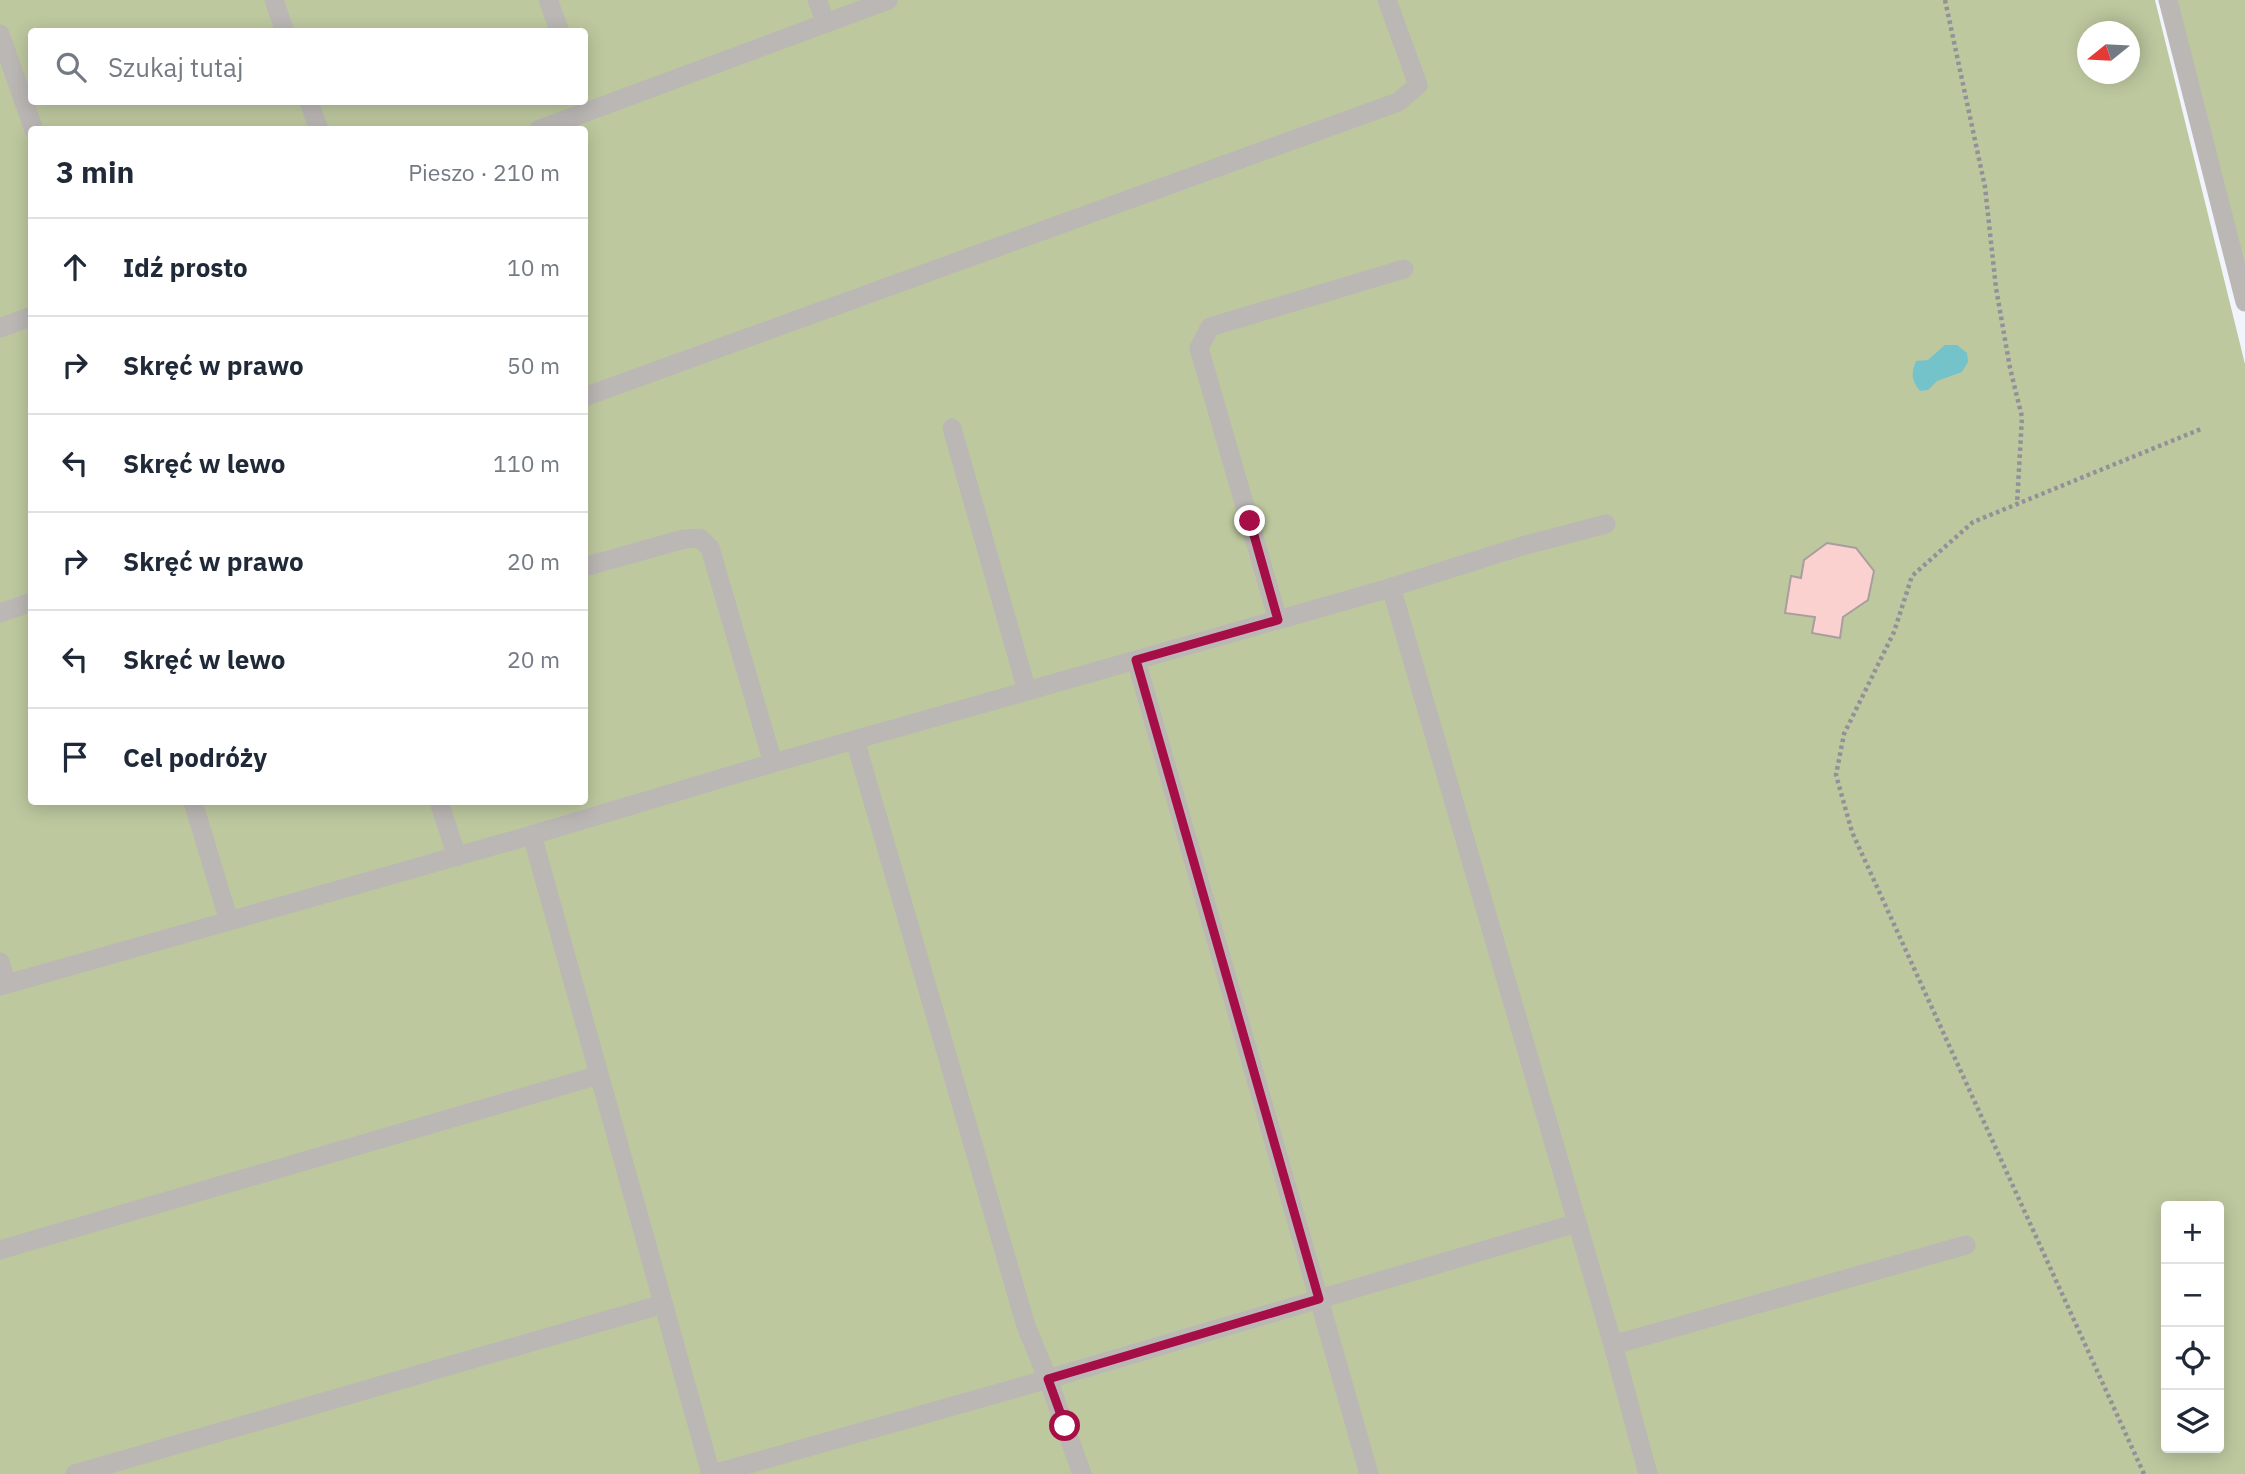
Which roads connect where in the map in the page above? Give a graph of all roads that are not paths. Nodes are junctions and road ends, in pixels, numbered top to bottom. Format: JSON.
{"nodes":[{"id":1,"x":274,"y":0,"type":"edge"},
{"id":2,"x":548,"y":0,"type":"edge"},
{"id":3,"x":817,"y":0,"type":"edge"},
{"id":4,"x":888,"y":0,"type":"edge"},
{"id":5,"x":1387,"y":0,"type":"edge"},
{"id":6,"x":2168,"y":0,"type":"edge"},
{"id":7,"x":825,"y":23,"type":"junction"},
{"id":8,"x":284,"y":28,"type":"edge"},
{"id":9,"x":558,"y":28,"type":"edge"},
{"id":10,"x":0,"y":34,"type":"edge"},
{"id":11,"x":310,"y":105,"type":"edge"},
{"id":12,"x":587,"y":105,"type":"edge"},
{"id":13,"x":588,"y":105,"type":"edge"},
{"id":14,"x":33,"y":126,"type":"edge"},
{"id":15,"x":318,"y":126,"type":"edge"},
{"id":16,"x":546,"y":126,"type":"edge"},
{"id":17,"x":1404,"y":270,"type":"dead end"},
{"id":18,"x":2245,"y":302,"type":"edge"},
{"id":19,"x":28,"y":318,"type":"edge"},
{"id":20,"x":0,"y":328,"type":"edge"},
{"id":21,"x":588,"y":396,"type":"edge"},
{"id":22,"x":952,"y":428,"type":"dead end"},
{"id":23,"x":1606,"y":524,"type":"dead end"},
{"id":24,"x":588,"y":566,"type":"edge"},
{"id":25,"x":1391,"y":587,"type":"junction"},
{"id":26,"x":28,"y":603,"type":"edge"},
{"id":27,"x":0,"y":612,"type":"edge"},
{"id":28,"x":1278,"y":620,"type":"junction"},
{"id":29,"x":1136,"y":660,"type":"junction"},
{"id":30,"x":1027,"y":691,"type":"junction"},
{"id":31,"x":855,"y":740,"type":"junction"},
{"id":32,"x":773,"y":763,"type":"junction"},
{"id":33,"x":194,"y":805,"type":"edge"},
{"id":34,"x":440,"y":805,"type":"edge"},
{"id":35,"x":532,"y":835,"type":"junction"},
{"id":36,"x":457,"y":857,"type":"junction"},
{"id":37,"x":229,"y":921,"type":"junction"},
{"id":38,"x":0,"y":962,"type":"edge"},
{"id":39,"x":3,"y":985,"type":"edge"},
{"id":40,"x":599,"y":1075,"type":"junction"},
{"id":41,"x":1577,"y":1223,"type":"junction"},
{"id":42,"x":1966,"y":1245,"type":"dead end"},
{"id":43,"x":0,"y":1250,"type":"edge"},
{"id":44,"x":1319,"y":1299,"type":"junction"},
{"id":45,"x":663,"y":1304,"type":"junction"},
{"id":46,"x":1613,"y":1345,"type":"junction"},
{"id":47,"x":1048,"y":1379,"type":"junction"},
{"id":48,"x":75,"y":1474,"type":"edge"},
{"id":49,"x":712,"y":1474,"type":"edge"},
{"id":50,"x":1082,"y":1474,"type":"edge"},
{"id":51,"x":1369,"y":1474,"type":"edge"},
{"id":52,"x":1648,"y":1474,"type":"edge"}],
"edges":[{"from":1,"to":8,"type":"lane"},
{"from":2,"to":9,"type":"lane"},
{"from":3,"to":7,"type":"lane"},
{"from":4,"to":7,"type":"lane"},
{"from":5,"to":21,"type":"lane"},
{"from":6,"to":18,"type":"lane"},
{"from":7,"to":13,"type":"lane"},
{"from":10,"to":14,"type":"lane"},
{"from":11,"to":15,"type":"lane"},
{"from":12,"to":16,"type":"lane"},
{"from":17,"to":28,"type":"lane"},
{"from":19,"to":20,"type":"lane"},
{"from":22,"to":30,"type":"lane"},
{"from":23,"to":25,"type":"lane"},
{"from":24,"to":32,"type":"lane"},
{"from":25,"to":28,"type":"lane"},
{"from":25,"to":41,"type":"lane"},
{"from":26,"to":27,"type":"lane"},
{"from":28,"to":29,"type":"lane"},
{"from":29,"to":30,"type":"lane"},
{"from":29,"to":44,"type":"lane"},
{"from":30,"to":31,"type":"lane"},
{"from":31,"to":32,"type":"lane"},
{"from":31,"to":47,"type":"lane"},
{"from":32,"to":35,"type":"lane"},
{"from":33,"to":37,"type":"lane"},
{"from":34,"to":36,"type":"lane"},
{"from":35,"to":36,"type":"lane"},
{"from":35,"to":40,"type":"lane"},
{"from":36,"to":37,"type":"lane"},
{"from":37,"to":39,"type":"lane"},
{"from":38,"to":39,"type":"lane"},
{"from":40,"to":43,"type":"lane"},
{"from":40,"to":45,"type":"lane"},
{"from":41,"to":44,"type":"lane"},
{"from":41,"to":46,"type":"lane"},
{"from":42,"to":46,"type":"lane"},
{"from":44,"to":47,"type":"lane"},
{"from":44,"to":51,"type":"lane"},
{"from":45,"to":48,"type":"lane"},
{"from":45,"to":49,"type":"lane"},
{"from":46,"to":52,"type":"lane"},
{"from":47,"to":49,"type":"lane"},
{"from":47,"to":50,"type":"lane"}]}
